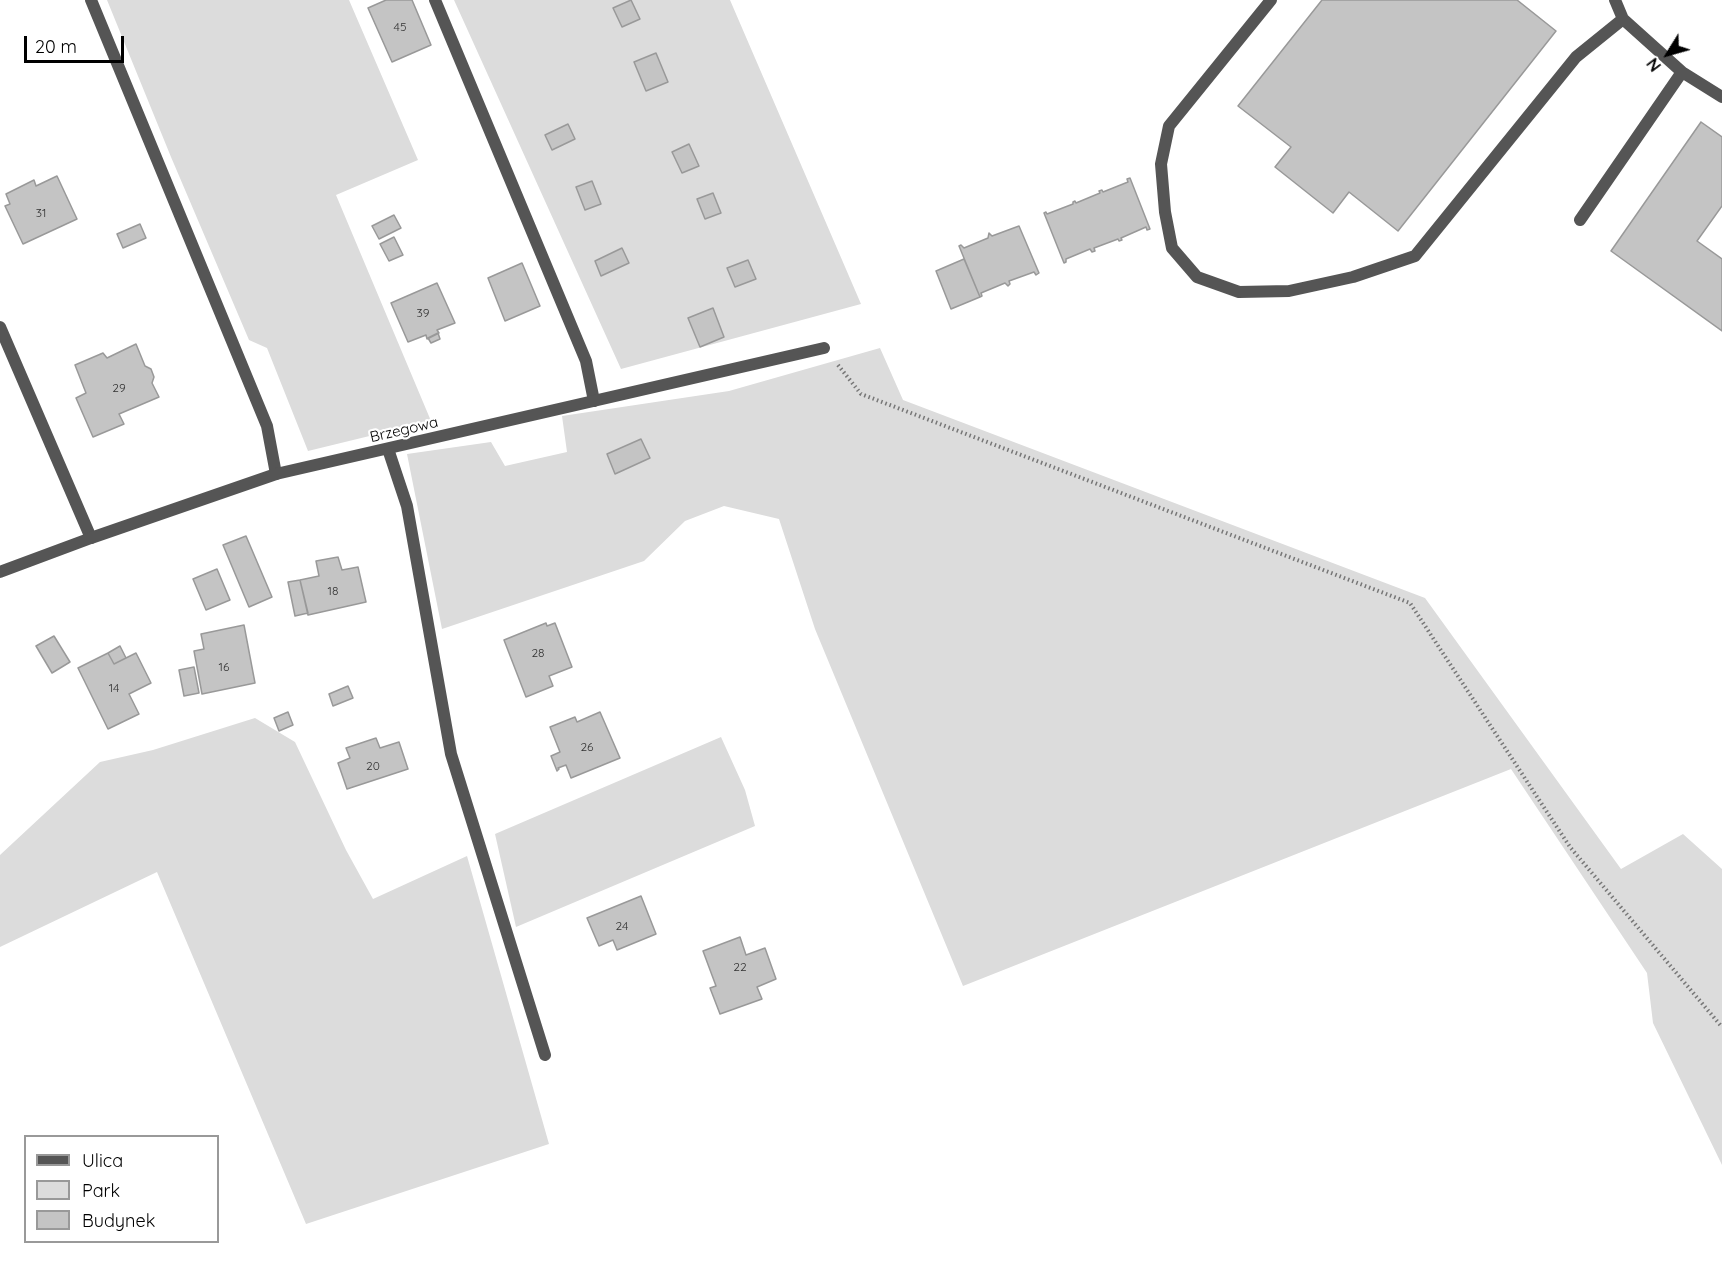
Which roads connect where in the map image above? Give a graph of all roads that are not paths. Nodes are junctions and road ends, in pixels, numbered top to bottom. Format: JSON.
{"nodes":[{"id":1,"x":91,"y":0,"type":"edge"},
{"id":2,"x":435,"y":0,"type":"edge"},
{"id":3,"x":1271,"y":0,"type":"edge"},
{"id":4,"x":1616,"y":0,"type":"edge"},
{"id":5,"x":1623,"y":18,"type":"junction"},
{"id":6,"x":1682,"y":72,"type":"junction"},
{"id":7,"x":1722,"y":97,"type":"edge"},
{"id":8,"x":1580,"y":220,"type":"dead end"},
{"id":9,"x":0,"y":327,"type":"edge"},
{"id":10,"x":824,"y":348,"type":"road end"},
{"id":11,"x":594,"y":401,"type":"junction"},
{"id":12,"x":388,"y":448,"type":"junction"},
{"id":13,"x":276,"y":474,"type":"junction"},
{"id":14,"x":91,"y":538,"type":"junction"},
{"id":15,"x":0,"y":572,"type":"edge"},
{"id":16,"x":545,"y":1055,"type":"dead end"}],
"edges":[{"from":1,"to":13,"type":"street"},
{"from":2,"to":11,"type":"street"},
{"from":3,"to":5,"type":"street"},
{"from":4,"to":5,"type":"street"},
{"from":5,"to":6,"type":"street"},
{"from":6,"to":7,"type":"street"},
{"from":6,"to":8,"type":"street"},
{"from":9,"to":14,"type":"street"},
{"from":10,"to":11,"type":"street","name":"Brzegowa"},
{"from":11,"to":12,"type":"street","name":"Brzegowa"},
{"from":12,"to":13,"type":"street","name":"Brzegowa"},
{"from":12,"to":16,"type":"street"},
{"from":13,"to":14,"type":"street","name":"Brzegowa"},
{"from":14,"to":15,"type":"street","name":"Brzegowa"}]}
